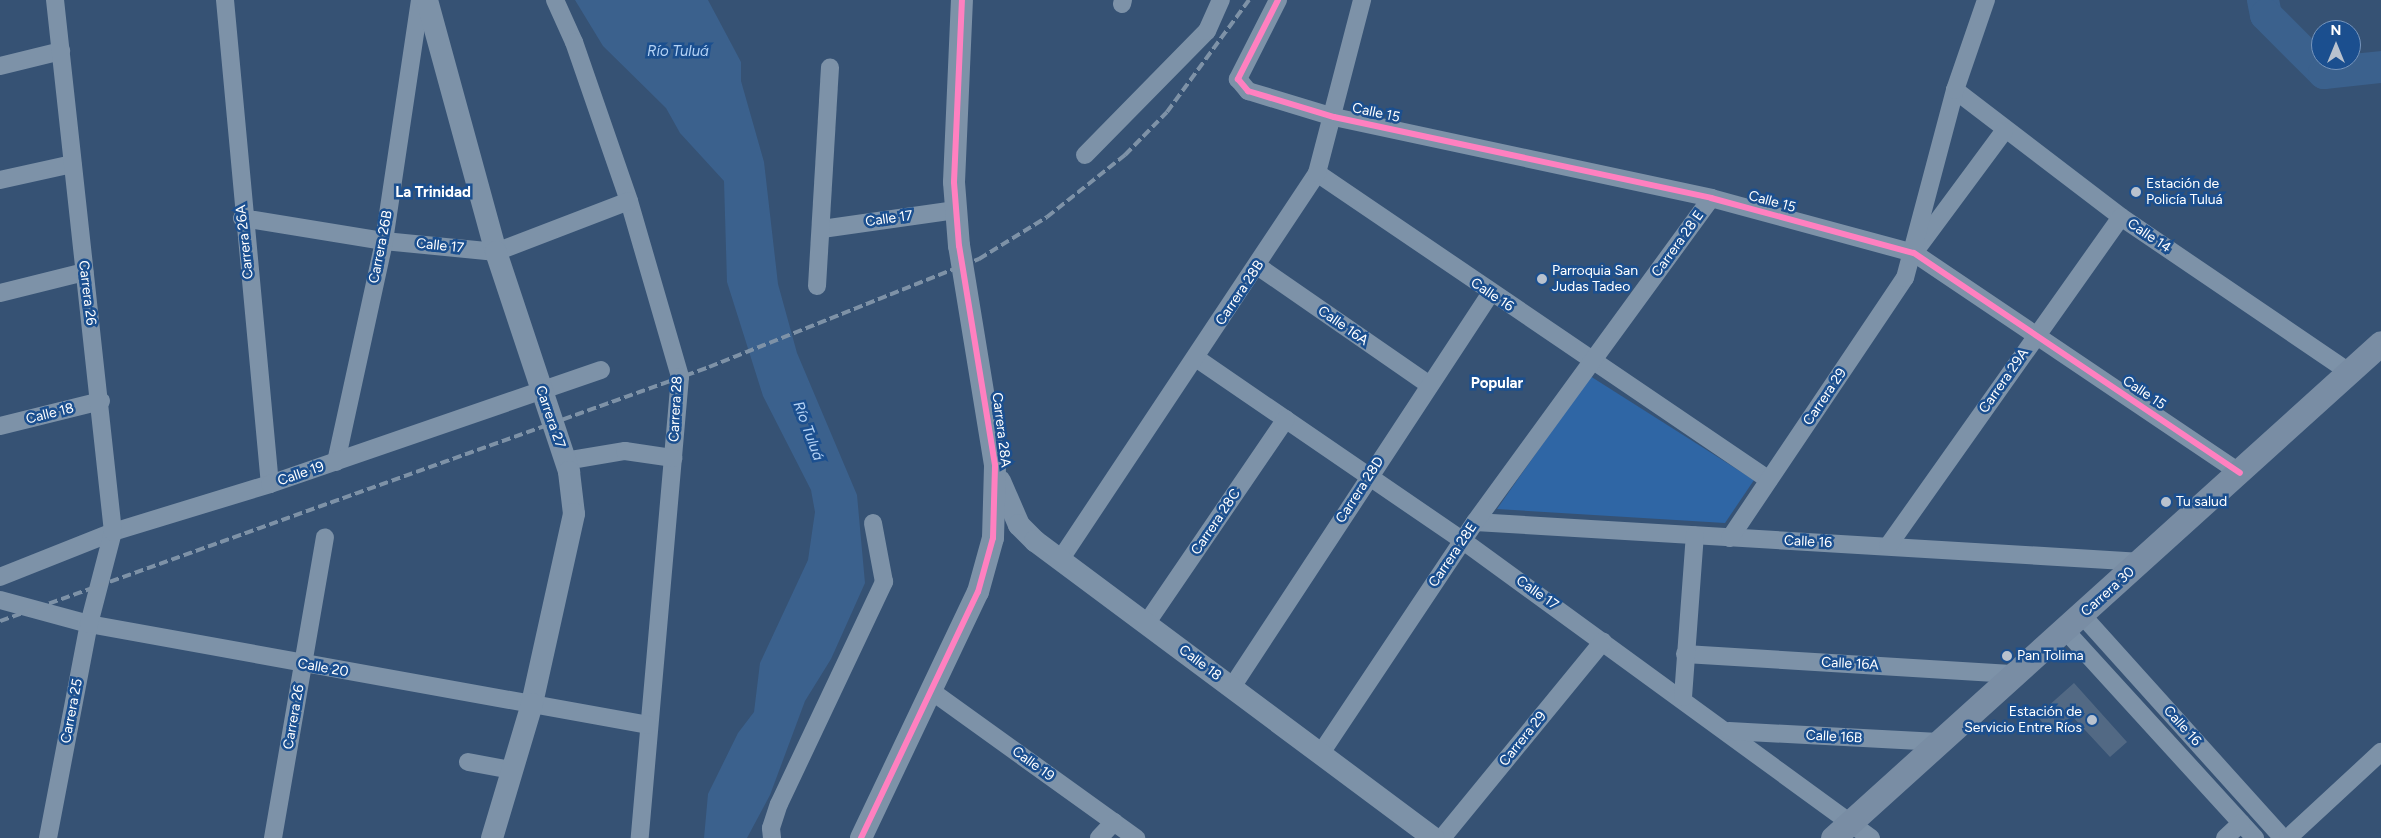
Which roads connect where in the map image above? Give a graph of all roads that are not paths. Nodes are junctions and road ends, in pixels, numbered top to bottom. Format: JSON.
{"nodes":[{"id":1,"x":55,"y":0,"type":"edge"},
{"id":2,"x":225,"y":0,"type":"edge"},
{"id":3,"x":420,"y":0,"type":"edge"},
{"id":4,"x":427,"y":0,"type":"edge"},
{"id":5,"x":555,"y":0,"type":"edge"},
{"id":6,"x":962,"y":0,"type":"edge"},
{"id":7,"x":1221,"y":0,"type":"edge"},
{"id":8,"x":1278,"y":0,"type":"edge"},
{"id":9,"x":1362,"y":0,"type":"edge"},
{"id":10,"x":1986,"y":0,"type":"edge"},
{"id":11,"x":61,"y":51,"type":"junction"},
{"id":12,"x":0,"y":66,"type":"edge"},
{"id":13,"x":830,"y":67,"type":"dead end"},
{"id":14,"x":1955,"y":90,"type":"junction"},
{"id":15,"x":1334,"y":117,"type":"junction"},
{"id":16,"x":2004,"y":131,"type":"junction"},
{"id":17,"x":1085,"y":156,"type":"dead end"},
{"id":18,"x":72,"y":164,"type":"junction"},
{"id":19,"x":1317,"y":173,"type":"junction"},
{"id":20,"x":0,"y":180,"type":"edge"},
{"id":21,"x":1711,"y":198,"type":"junction"},
{"id":22,"x":629,"y":202,"type":"junction"},
{"id":23,"x":956,"y":210,"type":"junction"},
{"id":24,"x":2121,"y":217,"type":"junction"},
{"id":25,"x":242,"y":218,"type":"junction"},
{"id":26,"x":822,"y":229,"type":"junction"},
{"id":27,"x":384,"y":241,"type":"junction"},
{"id":28,"x":496,"y":252,"type":"junction"},
{"id":29,"x":1914,"y":252,"type":"junction"},
{"id":30,"x":1259,"y":267,"type":"junction"},
{"id":31,"x":84,"y":272,"type":"junction"},
{"id":32,"x":817,"y":286,"type":"dead end"},
{"id":33,"x":0,"y":293,"type":"edge"},
{"id":34,"x":1490,"y":294,"type":"junction"},
{"id":35,"x":2037,"y":335,"type":"junction"},
{"id":36,"x":2381,"y":343,"type":"edge"},
{"id":37,"x":1196,"y":358,"type":"junction"},
{"id":38,"x":1592,"y":362,"type":"junction"},
{"id":39,"x":601,"y":370,"type":"dead end"},
{"id":40,"x":2349,"y":372,"type":"junction"},
{"id":41,"x":1428,"y":384,"type":"junction"},
{"id":42,"x":540,"y":390,"type":"junction"},
{"id":43,"x":100,"y":401,"type":"junction"},
{"id":44,"x":1286,"y":419,"type":"junction"},
{"id":45,"x":0,"y":426,"type":"edge"},
{"id":46,"x":673,"y":458,"type":"junction"},
{"id":47,"x":565,"y":461,"type":"junction"},
{"id":48,"x":336,"y":462,"type":"junction"},
{"id":49,"x":995,"y":465,"type":"junction"},
{"id":50,"x":2240,"y":473,"type":"junction"},
{"id":51,"x":1369,"y":476,"type":"junction"},
{"id":52,"x":1769,"y":480,"type":"junction"},
{"id":53,"x":270,"y":484,"type":"junction"},
{"id":54,"x":1475,"y":522,"type":"junction"},
{"id":55,"x":874,"y":523,"type":"dead end"},
{"id":56,"x":113,"y":532,"type":"junction"},
{"id":57,"x":1695,"y":535,"type":"junction"},
{"id":58,"x":326,"y":537,"type":"dead end"},
{"id":59,"x":1730,"y":538,"type":"junction"},
{"id":60,"x":1462,"y":540,"type":"junction"},
{"id":61,"x":1035,"y":541,"type":"junction"},
{"id":62,"x":1888,"y":546,"type":"junction"},
{"id":63,"x":990,"y":551,"type":"junction"},
{"id":64,"x":1060,"y":560,"type":"junction"},
{"id":65,"x":2142,"y":562,"type":"junction"},
{"id":66,"x":0,"y":577,"type":"edge"},
{"id":67,"x":99,"y":584,"type":"joint"},
{"id":68,"x":0,"y":600,"type":"edge"},
{"id":69,"x":2074,"y":622,"type":"junction"},
{"id":70,"x":89,"y":624,"type":"junction"},
{"id":71,"x":1146,"y":624,"type":"junction"},
{"id":72,"x":1604,"y":641,"type":"junction"},
{"id":73,"x":1685,"y":654,"type":"junction"},
{"id":74,"x":303,"y":664,"type":"junction"},
{"id":75,"x":2015,"y":674,"type":"junction"},
{"id":76,"x":1232,"y":687,"type":"junction"},
{"id":77,"x":930,"y":690,"type":"junction"},
{"id":78,"x":1683,"y":697,"type":"junction"},
{"id":79,"x":532,"y":704,"type":"junction"},
{"id":80,"x":648,"y":725,"type":"junction"},
{"id":81,"x":1728,"y":731,"type":"junction"},
{"id":82,"x":1939,"y":742,"type":"junction"},
{"id":83,"x":2381,"y":752,"type":"edge"},
{"id":84,"x":1321,"y":753,"type":"junction"},
{"id":85,"x":468,"y":762,"type":"dead end"},
{"id":86,"x":511,"y":770,"type":"junction"},
{"id":87,"x":1852,"y":821,"type":"junction"},
{"id":88,"x":1114,"y":822,"type":"junction"},
{"id":89,"x":2241,"y":823,"type":"junction"},
{"id":90,"x":48,"y":838,"type":"edge"},
{"id":91,"x":273,"y":838,"type":"edge"},
{"id":92,"x":492,"y":838,"type":"edge"},
{"id":93,"x":640,"y":838,"type":"edge"},
{"id":94,"x":772,"y":838,"type":"edge"},
{"id":95,"x":861,"y":838,"type":"edge"},
{"id":96,"x":1099,"y":838,"type":"edge"},
{"id":97,"x":1136,"y":838,"type":"edge"},
{"id":98,"x":1434,"y":838,"type":"edge"},
{"id":99,"x":1442,"y":838,"type":"edge"},
{"id":100,"x":1833,"y":838,"type":"edge"},
{"id":101,"x":1870,"y":838,"type":"edge"},
{"id":102,"x":2224,"y":838,"type":"edge"},
{"id":103,"x":2255,"y":838,"type":"edge"},
{"id":104,"x":2282,"y":838,"type":"edge"},
{"id":105,"x":2288,"y":838,"type":"edge"}],
"edges":[{"from":1,"to":11,"type":"street","name":"Carrera 26"},
{"from":2,"to":25,"type":"street","name":"Carrera 26A"},
{"from":3,"to":27,"type":"street","name":"Carrera 26B"},
{"from":4,"to":28,"type":"street","name":"Carrera 27"},
{"from":5,"to":22,"type":"street","name":"Carrera 28"},
{"from":6,"to":23,"type":"street","name":"Carrera 28A"},
{"from":7,"to":17,"type":"street"},
{"from":8,"to":15,"type":"street","name":"Calle 15"},
{"from":9,"to":15,"type":"street","name":"Carrera 28B"},
{"from":10,"to":14,"type":"street","name":"Carrera 29"},
{"from":11,"to":12,"type":"street"},
{"from":11,"to":18,"type":"street","name":"Carrera 26"},
{"from":13,"to":26,"type":"street"},
{"from":14,"to":16,"type":"street","name":"Calle 14"},
{"from":14,"to":29,"type":"street","name":"Carrera 29"},
{"from":15,"to":19,"type":"street","name":"Carrera 28B"},
{"from":15,"to":21,"type":"street","name":"Calle 15"},
{"from":16,"to":24,"type":"street","name":"Calle 14"},
{"from":16,"to":29,"type":"street","name":"Carrera 29"},
{"from":18,"to":20,"type":"street"},
{"from":18,"to":31,"type":"street","name":"Carrera 26"},
{"from":19,"to":30,"type":"street","name":"Carrera 28B"},
{"from":19,"to":34,"type":"street","name":"Calle 16"},
{"from":21,"to":29,"type":"street","name":"Calle 15"},
{"from":21,"to":38,"type":"street","name":"Carrera 28 E"},
{"from":22,"to":28,"type":"street","name":"Calle 17"},
{"from":22,"to":46,"type":"street","name":"Carrera 28"},
{"from":23,"to":26,"type":"street","name":"Calle 17"},
{"from":23,"to":49,"type":"street","name":"Carrera 28A"},
{"from":24,"to":35,"type":"street","name":"Carrera 29A"},
{"from":24,"to":40,"type":"street","name":"Calle 14"},
{"from":25,"to":27,"type":"street","name":"Calle 17"},
{"from":25,"to":53,"type":"street","name":"Carrera 26A"},
{"from":26,"to":32,"type":"street"},
{"from":27,"to":28,"type":"street","name":"Calle 17"},
{"from":27,"to":48,"type":"street","name":"Carrera 26B"},
{"from":28,"to":42,"type":"street","name":"Carrera 27"},
{"from":29,"to":35,"type":"street","name":"Calle 15"},
{"from":29,"to":52,"type":"street","name":"Carrera 29"},
{"from":30,"to":37,"type":"street","name":"Carrera 28B"},
{"from":30,"to":41,"type":"street","name":"Calle 16A"},
{"from":31,"to":33,"type":"street"},
{"from":31,"to":43,"type":"street","name":"Carrera 26"},
{"from":34,"to":38,"type":"street","name":"Calle 16"},
{"from":34,"to":41,"type":"street","name":"Carrera 28D"},
{"from":35,"to":50,"type":"street","name":"Calle 15"},
{"from":35,"to":62,"type":"street","name":"Carrera 29A"},
{"from":36,"to":40,"type":"main road","name":"Carrera 30"},
{"from":37,"to":44,"type":"street","name":"Calle 17"},
{"from":37,"to":64,"type":"street","name":"Carrera 28B"},
{"from":38,"to":52,"type":"street","name":"Calle 16"},
{"from":38,"to":54,"type":"street","name":"Carrera 28E"},
{"from":39,"to":42,"type":"street","name":"Calle 19"},
{"from":40,"to":50,"type":"main road","name":"Carrera 30"},
{"from":41,"to":51,"type":"street","name":"Carrera 28D"},
{"from":42,"to":47,"type":"street","name":"Carrera 27"},
{"from":42,"to":48,"type":"street","name":"Calle 19"},
{"from":43,"to":45,"type":"street","name":"Calle 18"},
{"from":43,"to":56,"type":"street","name":"Carrera 26"},
{"from":44,"to":51,"type":"street","name":"Calle 17"},
{"from":44,"to":71,"type":"street","name":"Carrera 28C"},
{"from":46,"to":47,"type":"street"},
{"from":46,"to":80,"type":"street","name":"Carrera 28"},
{"from":47,"to":79,"type":"street","name":"Carrera 27"},
{"from":48,"to":53,"type":"street","name":"Calle 19"},
{"from":49,"to":61,"type":"street","name":"Calle 18"},
{"from":49,"to":63,"type":"street","name":"Carrera 28A"},
{"from":50,"to":65,"type":"main road","name":"Carrera 30"},
{"from":51,"to":60,"type":"street","name":"Calle 17"},
{"from":51,"to":76,"type":"street","name":"Carrera 28D"},
{"from":52,"to":59,"type":"street","name":"Carrera 29"},
{"from":53,"to":56,"type":"street","name":"Calle 19"},
{"from":54,"to":57,"type":"street","name":"Calle 16"},
{"from":54,"to":60,"type":"street","name":"Carrera 28E"},
{"from":55,"to":94,"type":"street"},
{"from":56,"to":66,"type":"street","name":"Calle 19"},
{"from":56,"to":67,"type":"street","name":"Carrera 26"},
{"from":57,"to":59,"type":"street","name":"Calle 16"},
{"from":57,"to":73,"type":"street"},
{"from":58,"to":74,"type":"street","name":"Carrera 26"},
{"from":59,"to":62,"type":"street","name":"Calle 16"},
{"from":60,"to":72,"type":"street","name":"Calle 17"},
{"from":60,"to":84,"type":"street","name":"Carrera 28E"},
{"from":61,"to":63,"type":"street"},
{"from":61,"to":64,"type":"street","name":"Calle 18"},
{"from":62,"to":65,"type":"street","name":"Calle 16"},
{"from":63,"to":77,"type":"street","name":"Carrera 28A"},
{"from":64,"to":71,"type":"street","name":"Calle 18"},
{"from":65,"to":69,"type":"main road","name":"Carrera 30"},
{"from":67,"to":70,"type":"street","name":"Carrera 25"},
{"from":68,"to":70,"type":"street","name":"Calle 20"},
{"from":69,"to":75,"type":"main road","name":"Carrera 30"},
{"from":69,"to":89,"type":"street","name":"Calle 16"},
{"from":69,"to":104,"type":"street","name":"Calle 16"},
{"from":70,"to":74,"type":"street","name":"Calle 20"},
{"from":70,"to":90,"type":"street","name":"Carrera 25"},
{"from":71,"to":76,"type":"street","name":"Calle 18"},
{"from":72,"to":78,"type":"street","name":"Calle 17"},
{"from":72,"to":99,"type":"street","name":"Carrera 29"},
{"from":73,"to":75,"type":"street","name":"Calle 16A"},
{"from":73,"to":78,"type":"street"},
{"from":74,"to":79,"type":"street","name":"Calle 20"},
{"from":74,"to":91,"type":"street","name":"Carrera 26"},
{"from":75,"to":82,"type":"main road","name":"Carrera 30"},
{"from":76,"to":84,"type":"street","name":"Calle 18"},
{"from":77,"to":88,"type":"street","name":"Calle 19"},
{"from":77,"to":95,"type":"street","name":"Carrera 28A"},
{"from":78,"to":81,"type":"street","name":"Calle 17"},
{"from":79,"to":80,"type":"street","name":"Calle 20"},
{"from":79,"to":86,"type":"street","name":"Carrera 27"},
{"from":80,"to":93,"type":"street","name":"Carrera 28"},
{"from":81,"to":82,"type":"street","name":"Calle 16B"},
{"from":81,"to":87,"type":"street","name":"Calle 17"},
{"from":82,"to":87,"type":"main road","name":"Carrera 30"},
{"from":83,"to":105,"type":"street"},
{"from":84,"to":98,"type":"street","name":"Calle 18"},
{"from":85,"to":86,"type":"street"},
{"from":86,"to":92,"type":"street","name":"Carrera 27"},
{"from":87,"to":100,"type":"main road","name":"Carrera 30"},
{"from":87,"to":101,"type":"street","name":"Calle 17"},
{"from":88,"to":96,"type":"street"},
{"from":88,"to":97,"type":"street","name":"Calle 19"},
{"from":89,"to":102,"type":"street"},
{"from":89,"to":103,"type":"street","name":"Calle 16"}]}
